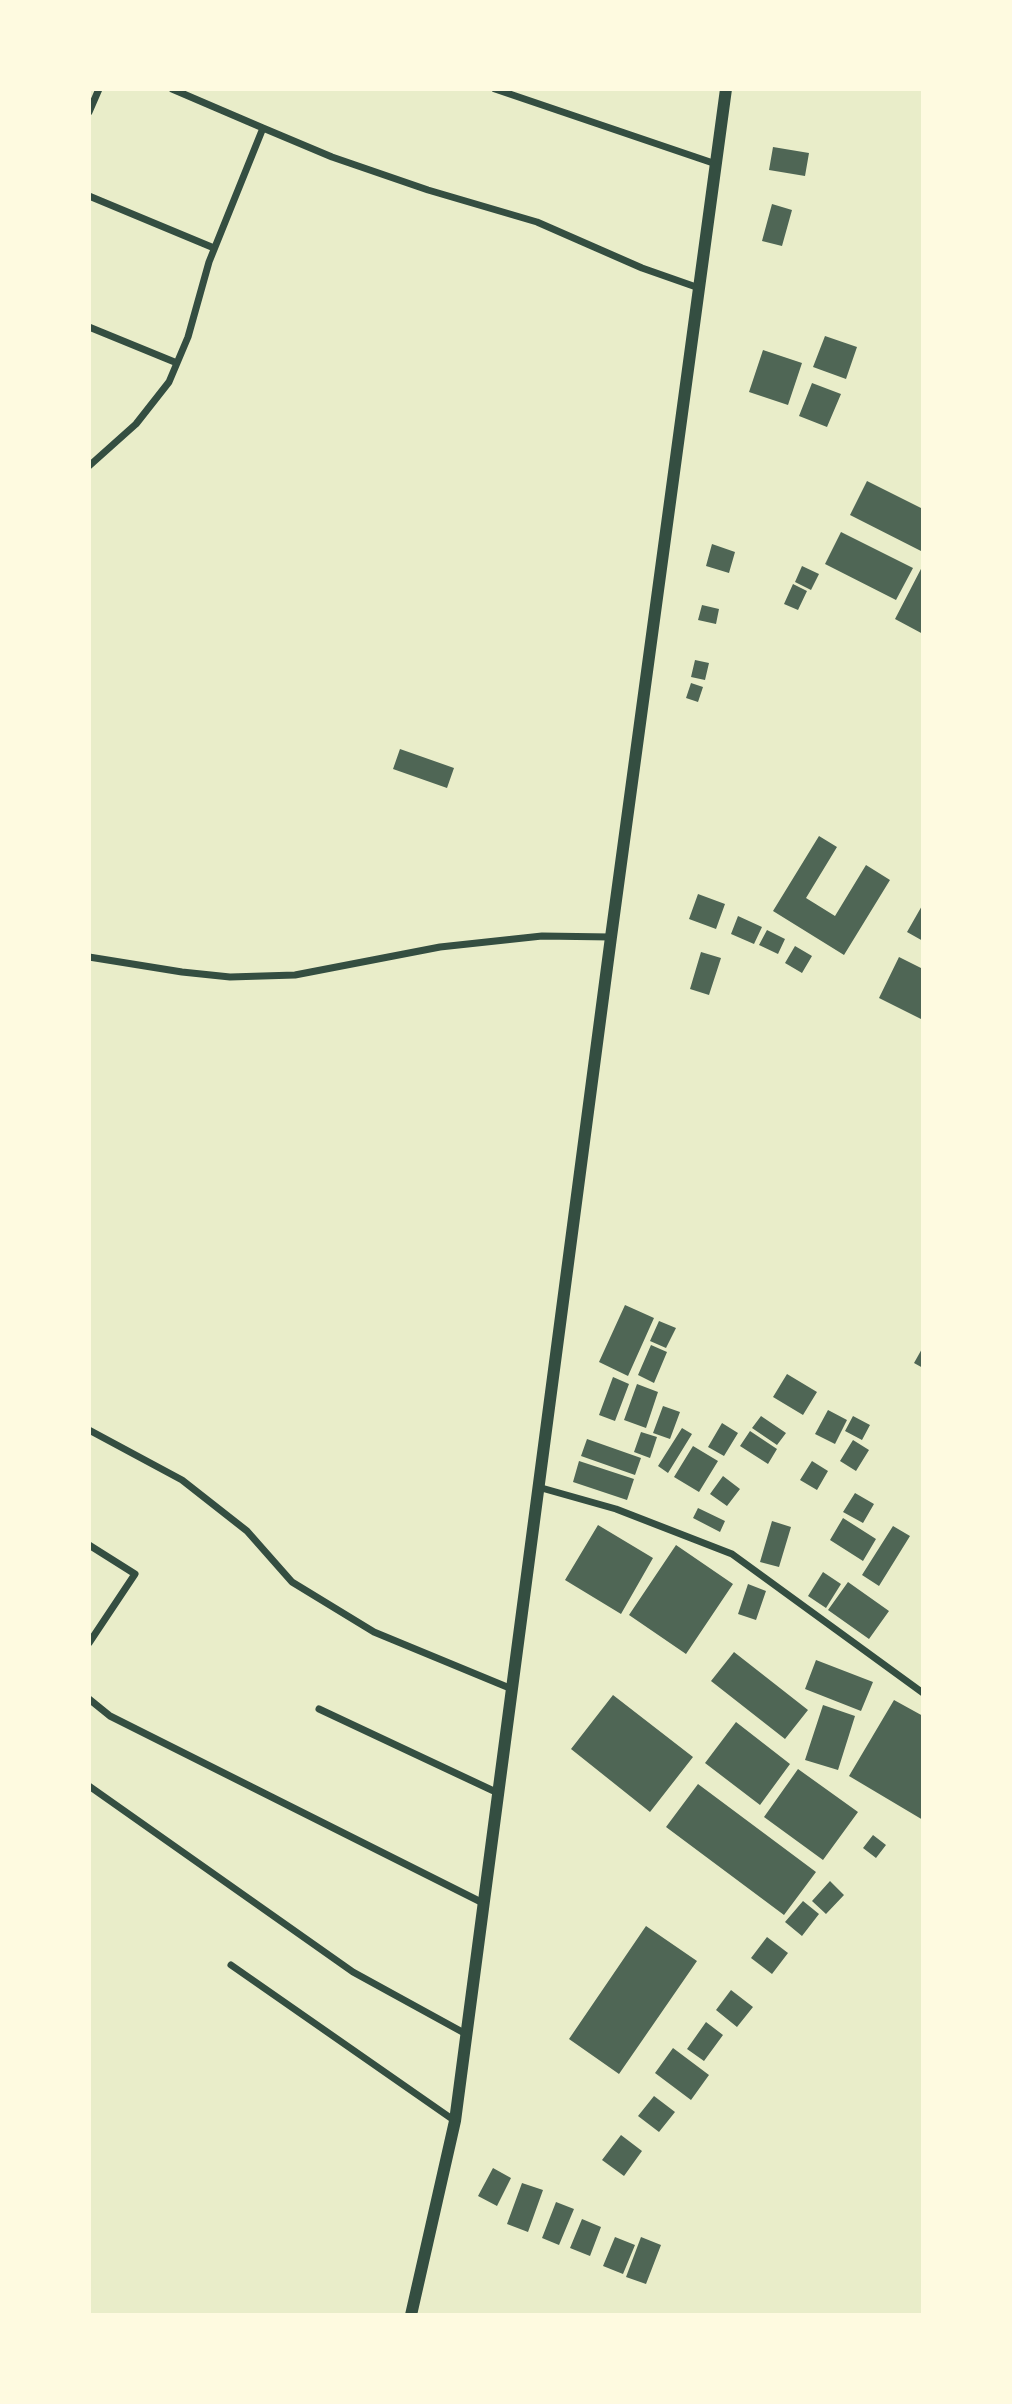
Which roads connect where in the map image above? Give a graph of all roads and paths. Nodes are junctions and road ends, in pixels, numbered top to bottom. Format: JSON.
{"nodes":[{"id":1,"x":99,"y":89,"type":"edge"},
{"id":2,"x":172,"y":89,"type":"edge"},
{"id":3,"x":495,"y":89,"type":"edge"},
{"id":4,"x":726,"y":89,"type":"edge"},
{"id":5,"x":89,"y":112,"type":"edge"},
{"id":6,"x":263,"y":128,"type":"junction"},
{"id":7,"x":716,"y":164,"type":"junction"},
{"id":8,"x":89,"y":196,"type":"edge"},
{"id":9,"x":214,"y":248,"type":"junction"},
{"id":10,"x":699,"y":288,"type":"junction"},
{"id":11,"x":89,"y":327,"type":"edge"},
{"id":12,"x":177,"y":363,"type":"junction"},
{"id":13,"x":89,"y":466,"type":"edge"},
{"id":14,"x":611,"y":936,"type":"junction"},
{"id":15,"x":89,"y":957,"type":"edge"},
{"id":16,"x":89,"y":1430,"type":"edge"},
{"id":17,"x":538,"y":1488,"type":"junction"},
{"id":18,"x":89,"y":1545,"type":"edge"},
{"id":19,"x":89,"y":1643,"type":"edge"},
{"id":20,"x":512,"y":1689,"type":"junction"},
{"id":21,"x":923,"y":1693,"type":"edge"},
{"id":22,"x":89,"y":1699,"type":"edge"},
{"id":23,"x":319,"y":1709,"type":"dead end"},
{"id":24,"x":89,"y":1786,"type":"edge"},
{"id":25,"x":498,"y":1793,"type":"junction"},
{"id":26,"x":483,"y":1903,"type":"junction"},
{"id":27,"x":231,"y":1965,"type":"dead end"},
{"id":28,"x":466,"y":2034,"type":"junction"},
{"id":29,"x":455,"y":2121,"type":"junction"},
{"id":30,"x":411,"y":2315,"type":"edge"}],
"edges":[{"from":1,"to":5,"type":"street"},
{"from":2,"to":6,"type":"street"},
{"from":3,"to":7,"type":"street"},
{"from":4,"to":7,"type":"main road"},
{"from":6,"to":9,"type":"street"},
{"from":6,"to":10,"type":"street"},
{"from":7,"to":10,"type":"main road"},
{"from":8,"to":9,"type":"street"},
{"from":9,"to":12,"type":"street"},
{"from":10,"to":14,"type":"main road"},
{"from":11,"to":12,"type":"street"},
{"from":12,"to":13,"type":"street"},
{"from":14,"to":15,"type":"street"},
{"from":14,"to":17,"type":"main road"},
{"from":16,"to":20,"type":"street"},
{"from":17,"to":20,"type":"main road"},
{"from":17,"to":21,"type":"street"},
{"from":18,"to":19,"type":"street"},
{"from":20,"to":25,"type":"main road"},
{"from":22,"to":26,"type":"street"},
{"from":23,"to":25,"type":"street"},
{"from":24,"to":28,"type":"street"},
{"from":25,"to":26,"type":"main road"},
{"from":26,"to":28,"type":"main road"},
{"from":27,"to":29,"type":"street"},
{"from":28,"to":29,"type":"main road"},
{"from":29,"to":30,"type":"main road"}]}
